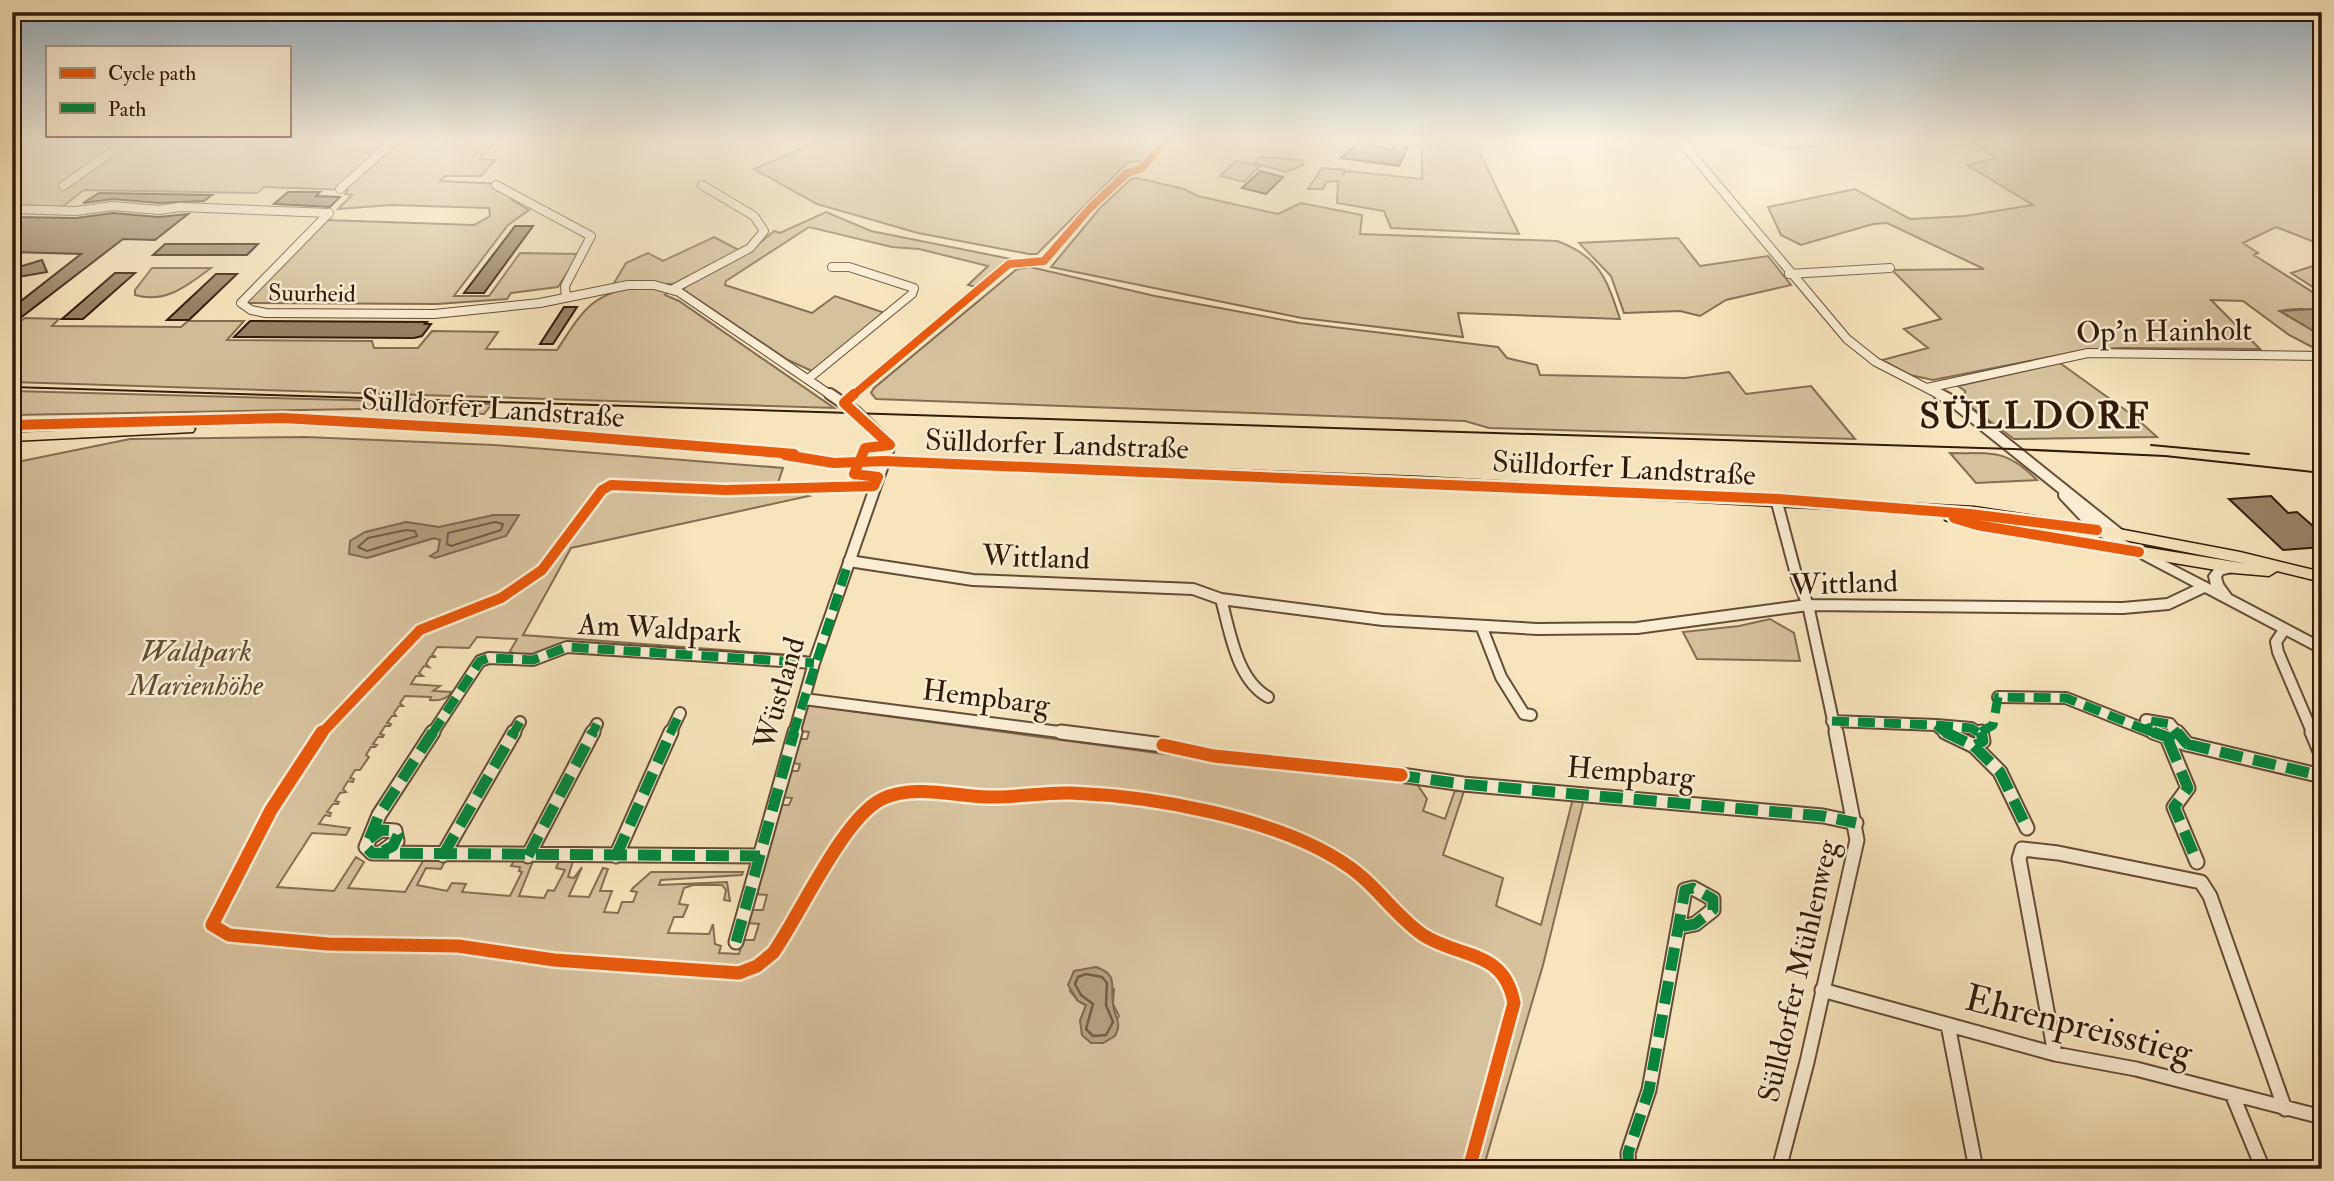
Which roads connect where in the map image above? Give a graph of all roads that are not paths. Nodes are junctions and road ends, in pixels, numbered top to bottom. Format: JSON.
{"nodes":[{"id":1,"x":513,"y":194,"type":"edge"},
{"id":2,"x":713,"y":194,"type":"edge"},
{"id":3,"x":1724,"y":194,"type":"edge"},
{"id":4,"x":12,"y":209,"type":"edge"},
{"id":5,"x":832,"y":267,"type":"dead end"},
{"id":6,"x":1890,"y":268,"type":"dead end"},
{"id":7,"x":1789,"y":274,"type":"junction"},
{"id":8,"x":673,"y":289,"type":"junction"},
{"id":9,"x":566,"y":298,"type":"junction"},
{"id":10,"x":2322,"y":356,"type":"edge"},
{"id":11,"x":808,"y":379,"type":"junction"},
{"id":12,"x":1927,"y":388,"type":"junction"},
{"id":13,"x":316,"y":423,"type":"junction"},
{"id":14,"x":12,"y":425,"type":"edge"},
{"id":15,"x":12,"y":436,"type":"edge"},
{"id":16,"x":884,"y":461,"type":"junction"},
{"id":17,"x":2058,"y":488,"type":"junction"},
{"id":18,"x":1776,"y":499,"type":"junction"},
{"id":19,"x":1934,"y":512,"type":"junction"},
{"id":20,"x":2097,"y":530,"type":"junction"},
{"id":21,"x":2119,"y":534,"type":"junction"},
{"id":22,"x":2139,"y":552,"type":"junction"},
{"id":23,"x":849,"y":561,"type":"junction"},
{"id":24,"x":2234,"y":568,"type":"junction"},
{"id":25,"x":2295,"y":572,"type":"junction"},
{"id":26,"x":2322,"y":577,"type":"edge"},
{"id":27,"x":2204,"y":587,"type":"junction"},
{"id":28,"x":2226,"y":598,"type":"junction"},
{"id":29,"x":1221,"y":600,"type":"junction"},
{"id":30,"x":1808,"y":605,"type":"junction"},
{"id":31,"x":1482,"y":628,"type":"junction"},
{"id":32,"x":2284,"y":630,"type":"junction"},
{"id":33,"x":2322,"y":649,"type":"edge"},
{"id":34,"x":814,"y":663,"type":"junction"},
{"id":35,"x":1268,"y":697,"type":"dead end"},
{"id":36,"x":1998,"y":697,"type":"dead end"},
{"id":37,"x":804,"y":699,"type":"junction"},
{"id":38,"x":680,"y":713,"type":"dead end"},
{"id":39,"x":1531,"y":715,"type":"dead end"},
{"id":40,"x":1832,"y":721,"type":"junction"},
{"id":41,"x":520,"y":722,"type":"dead end"},
{"id":42,"x":597,"y":724,"type":"dead end"},
{"id":43,"x":2309,"y":724,"type":"junction"},
{"id":44,"x":1936,"y":725,"type":"junction"},
{"id":45,"x":2322,"y":727,"type":"edge"},
{"id":46,"x":2148,"y":731,"type":"junction"},
{"id":47,"x":2168,"y":740,"type":"junction"},
{"id":48,"x":1163,"y":745,"type":"dead end"},
{"id":49,"x":2187,"y":745,"type":"junction"},
{"id":50,"x":1974,"y":747,"type":"junction"},
{"id":51,"x":2322,"y":756,"type":"edge"},
{"id":52,"x":1401,"y":775,"type":"dead end"},
{"id":53,"x":2322,"y":776,"type":"edge"},
{"id":54,"x":379,"y":815,"type":"junction"},
{"id":55,"x":1856,"y":823,"type":"junction"},
{"id":56,"x":2027,"y":828,"type":"dead end"},
{"id":57,"x":381,"y":830,"type":"junction"},
{"id":58,"x":369,"y":839,"type":"junction"},
{"id":59,"x":397,"y":841,"type":"junction"},
{"id":60,"x":377,"y":853,"type":"junction"},
{"id":61,"x":412,"y":855,"type":"junction"},
{"id":62,"x":443,"y":855,"type":"junction"},
{"id":63,"x":528,"y":856,"type":"junction"},
{"id":64,"x":616,"y":856,"type":"junction"},
{"id":65,"x":760,"y":856,"type":"junction"},
{"id":66,"x":2197,"y":862,"type":"dead end"},
{"id":67,"x":1680,"y":927,"type":"dead end"},
{"id":68,"x":736,"y":942,"type":"dead end"},
{"id":69,"x":1822,"y":990,"type":"junction"},
{"id":70,"x":1948,"y":1025,"type":"junction"},
{"id":71,"x":2055,"y":1054,"type":"junction"},
{"id":72,"x":2232,"y":1094,"type":"junction"},
{"id":73,"x":2285,"y":1109,"type":"junction"},
{"id":74,"x":2322,"y":1117,"type":"edge"},
{"id":75,"x":1629,"y":1169,"type":"edge"},
{"id":76,"x":1779,"y":1169,"type":"edge"},
{"id":77,"x":1976,"y":1169,"type":"edge"},
{"id":78,"x":2263,"y":1169,"type":"edge"}],
"edges":[{"from":1,"to":9,"type":"street"},
{"from":2,"to":8,"type":"street"},
{"from":3,"to":7,"type":"street"},
{"from":4,"to":9,"type":"street","name":"Suurheid"},
{"from":5,"to":11,"type":"street"},
{"from":6,"to":7,"type":"street"},
{"from":7,"to":12,"type":"street"},
{"from":8,"to":9,"type":"street"},
{"from":8,"to":11,"type":"street"},
{"from":10,"to":12,"type":"street","name":"Op'n Hainholt"},
{"from":11,"to":16,"type":"street"},
{"from":12,"to":17,"type":"street"},
{"from":13,"to":14,"type":"main road","name":"Sülldorfer Landstraße"},
{"from":13,"to":15,"type":"main road","name":"Sülldorfer Landstraße"},
{"from":13,"to":16,"type":"main road","name":"Sülldorfer Landstraße"},
{"from":16,"to":18,"type":"main road","name":"Sülldorfer Landstraße"},
{"from":16,"to":23,"type":"street","name":"Wüstland"},
{"from":17,"to":20,"type":"street"},
{"from":17,"to":21,"type":"street"},
{"from":18,"to":19,"type":"main road","name":"Sülldorfer Landstraße"},
{"from":18,"to":30,"type":"street","name":"Sülldorfer Mühlenweg"},
{"from":19,"to":20,"type":"main road","name":"Sülldorfer Landstraße"},
{"from":19,"to":22,"type":"main road","name":"Sülldorfer Landstraße"},
{"from":20,"to":21,"type":"main road","name":"Sülldorfer Landstraße"},
{"from":20,"to":22,"type":"street"},
{"from":21,"to":22,"type":"street"},
{"from":21,"to":25,"type":"main road","name":"Sülldorfer Landstraße"},
{"from":22,"to":24,"type":"main road","name":"Sülldorfer Landstraße"},
{"from":22,"to":27,"type":"street"},
{"from":23,"to":29,"type":"street","name":"Wittland"},
{"from":23,"to":34,"type":"street","name":"Wüstland"},
{"from":24,"to":25,"type":"main road","name":"Sülldorfer Landstraße"},
{"from":24,"to":28,"type":"street"},
{"from":25,"to":26,"type":"main road","name":"Sülldorfer Landstraße"},
{"from":27,"to":28,"type":"street"},
{"from":27,"to":30,"type":"street","name":"Wittland"},
{"from":28,"to":32,"type":"street"},
{"from":29,"to":31,"type":"street","name":"Wittland"},
{"from":29,"to":35,"type":"street"},
{"from":30,"to":31,"type":"street","name":"Wittland"},
{"from":30,"to":40,"type":"street","name":"Sülldorfer Mühlenweg"},
{"from":31,"to":39,"type":"street"},
{"from":32,"to":33,"type":"street"},
{"from":32,"to":43,"type":"street"},
{"from":34,"to":37,"type":"street","name":"Wüstland"},
{"from":34,"to":54,"type":"street","name":"Am Waldpark"},
{"from":36,"to":46,"type":"street"},
{"from":37,"to":48,"type":"street","name":"Hempbarg"},
{"from":37,"to":65,"type":"street","name":"Wüstland"},
{"from":38,"to":64,"type":"street"},
{"from":40,"to":44,"type":"street"},
{"from":40,"to":55,"type":"street","name":"Sülldorfer Mühlenweg"},
{"from":41,"to":62,"type":"street"},
{"from":42,"to":63,"type":"street"},
{"from":43,"to":45,"type":"street"},
{"from":43,"to":51,"type":"street"},
{"from":44,"to":50,"type":"street"},
{"from":44,"to":50,"type":"street"},
{"from":46,"to":47,"type":"street"},
{"from":46,"to":49,"type":"street"},
{"from":47,"to":49,"type":"street"},
{"from":47,"to":66,"type":"street"},
{"from":49,"to":53,"type":"street"},
{"from":50,"to":56,"type":"street"},
{"from":52,"to":55,"type":"street","name":"Hempbarg"},
{"from":54,"to":57,"type":"street"},
{"from":54,"to":58,"type":"street","name":"Am Waldpark"},
{"from":55,"to":69,"type":"street","name":"Sülldorfer Mühlenweg"},
{"from":57,"to":58,"type":"street"},
{"from":57,"to":59,"type":"street"},
{"from":58,"to":60,"type":"street"},
{"from":59,"to":60,"type":"street"},
{"from":59,"to":61,"type":"street"},
{"from":60,"to":61,"type":"street"},
{"from":61,"to":62,"type":"street"},
{"from":62,"to":63,"type":"street"},
{"from":63,"to":64,"type":"street"},
{"from":64,"to":65,"type":"street"},
{"from":65,"to":68,"type":"street","name":"Wüstland"},
{"from":67,"to":75,"type":"street"},
{"from":69,"to":70,"type":"street","name":"Ehrenpreisstieg"},
{"from":69,"to":76,"type":"street","name":"Sülldorfer Mühlenweg"},
{"from":70,"to":71,"type":"street","name":"Ehrenpreisstieg"},
{"from":70,"to":77,"type":"street"},
{"from":71,"to":72,"type":"street","name":"Ehrenpreisstieg"},
{"from":71,"to":73,"type":"street"},
{"from":72,"to":73,"type":"street","name":"Ehrenpreisstieg"},
{"from":72,"to":78,"type":"street"},
{"from":73,"to":74,"type":"street","name":"Ehrenpreisstieg"}]}
